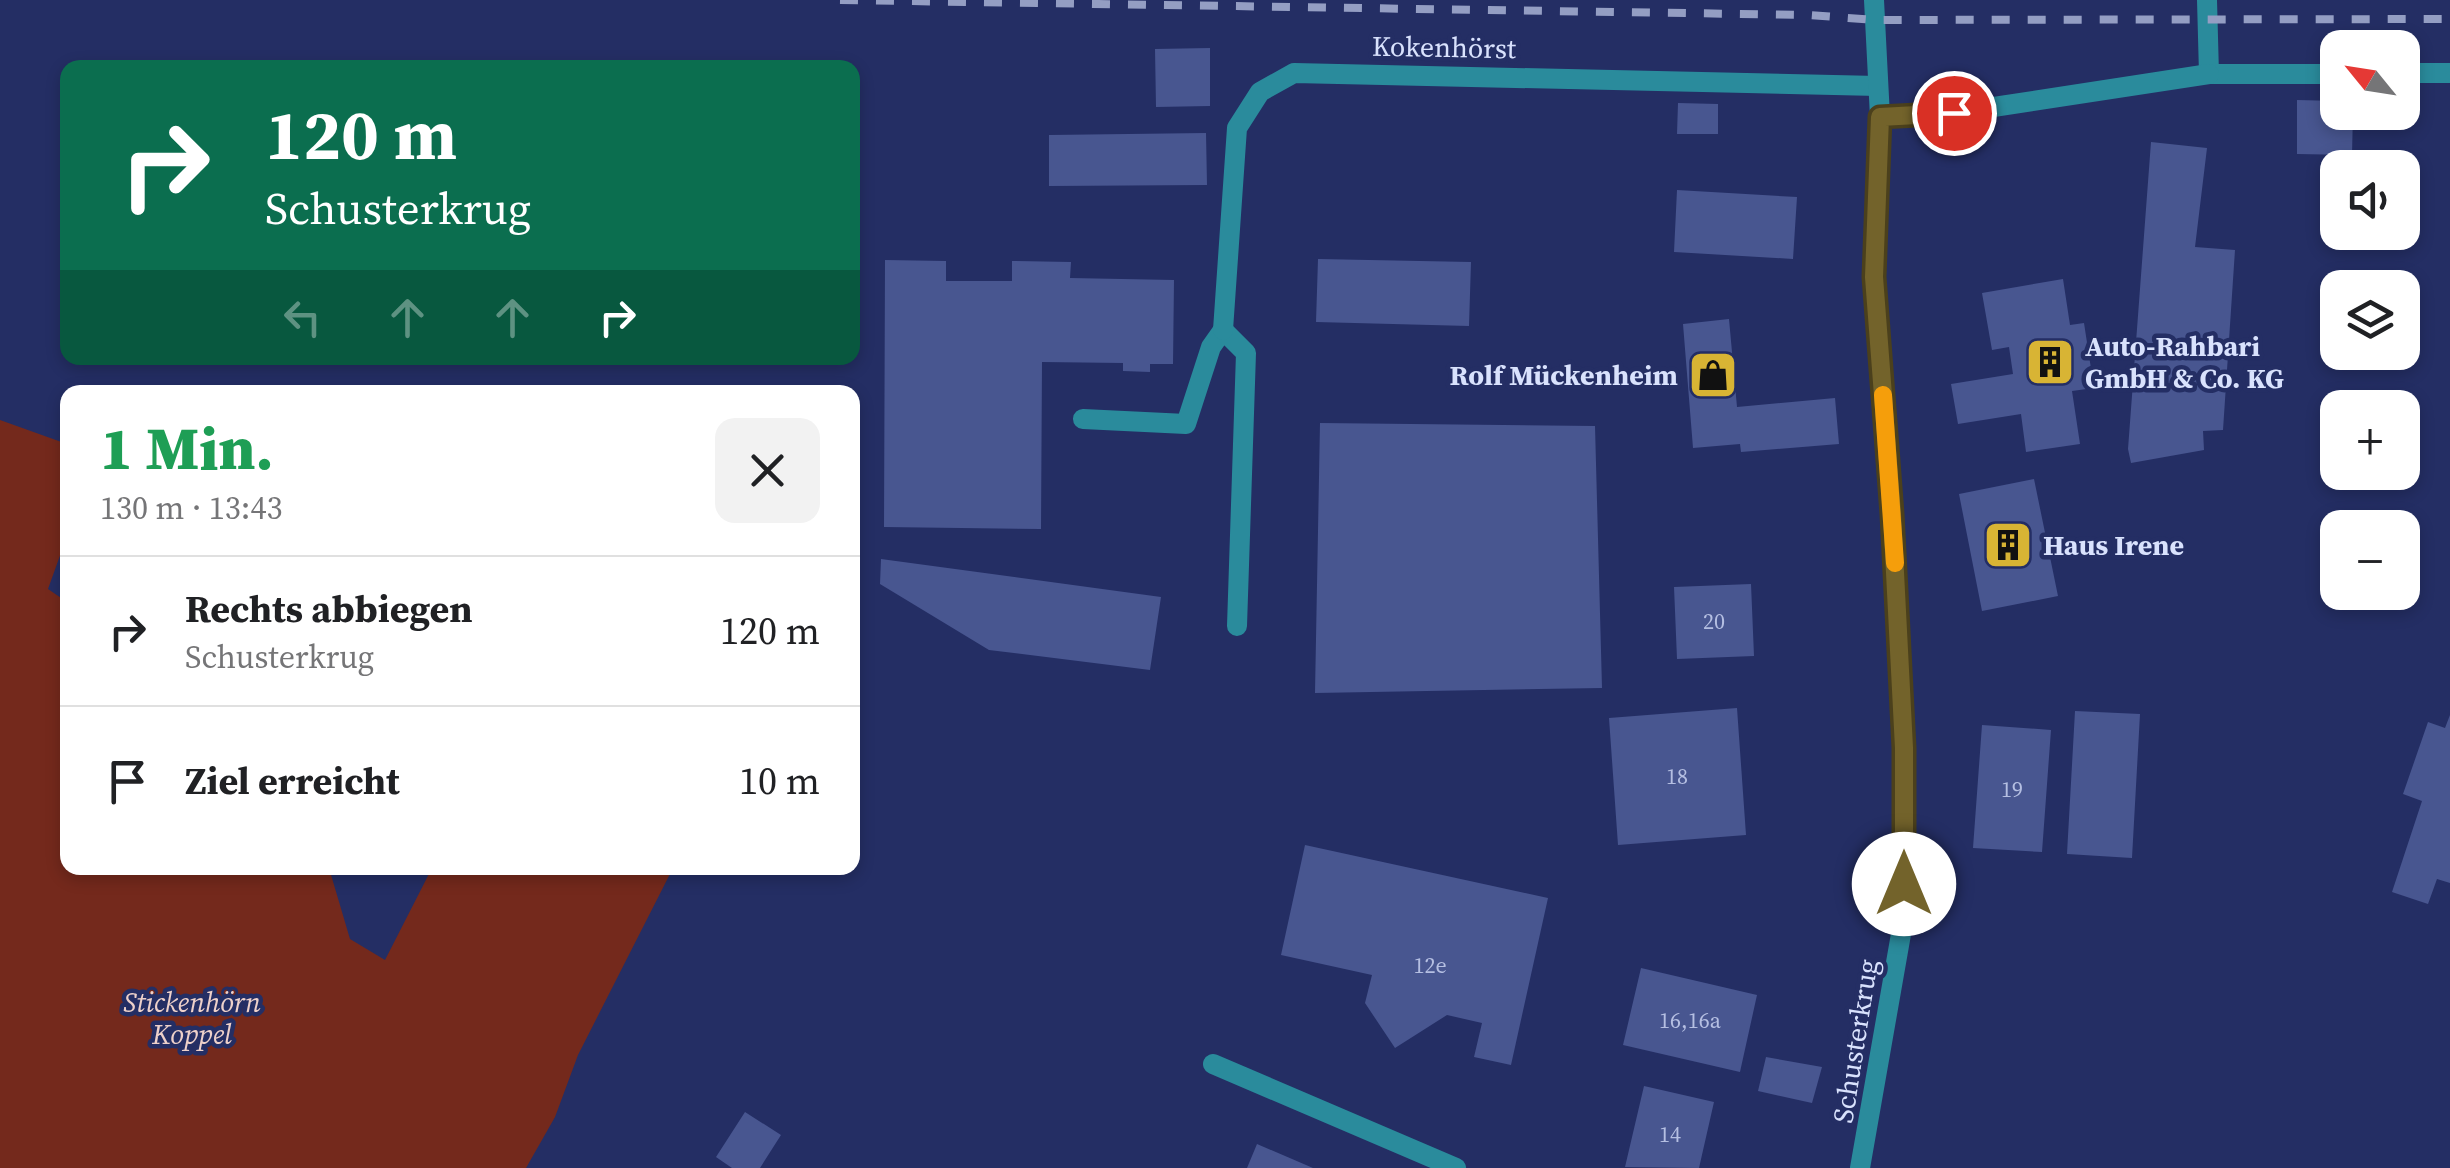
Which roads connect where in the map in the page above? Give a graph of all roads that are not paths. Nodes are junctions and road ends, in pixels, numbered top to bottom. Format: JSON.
{"nodes":[{"id":1,"x":1874,"y":0,"type":"edge"},
{"id":2,"x":2207,"y":0,"type":"edge"},
{"id":3,"x":2420,"y":73,"type":"edge"},
{"id":4,"x":2450,"y":73,"type":"edge"},
{"id":5,"x":2209,"y":74,"type":"junction"},
{"id":6,"x":2320,"y":74,"type":"edge"},
{"id":7,"x":1878,"y":86,"type":"junction"},
{"id":8,"x":1880,"y":117,"type":"junction"},
{"id":9,"x":1223,"y":330,"type":"junction"},
{"id":10,"x":1083,"y":420,"type":"dead end"},
{"id":11,"x":1237,"y":626,"type":"dead end"},
{"id":12,"x":1213,"y":1064,"type":"dead end"},
{"id":13,"x":1456,"y":1168,"type":"edge"},
{"id":14,"x":1860,"y":1168,"type":"edge"}],
"edges":[{"from":1,"to":7,"type":"street","name":"Schusterkrug"},
{"from":2,"to":5,"type":"street"},
{"from":3,"to":4,"type":"street"},
{"from":5,"to":6,"type":"street"},
{"from":5,"to":8,"type":"street"},
{"from":7,"to":8,"type":"street","name":"Schusterkrug"},
{"from":7,"to":9,"type":"street","name":"Kokenhörst"},
{"from":8,"to":14,"type":"street","name":"Schusterkrug"},
{"from":9,"to":10,"type":"street"},
{"from":9,"to":11,"type":"street"},
{"from":12,"to":13,"type":"street"}]}
